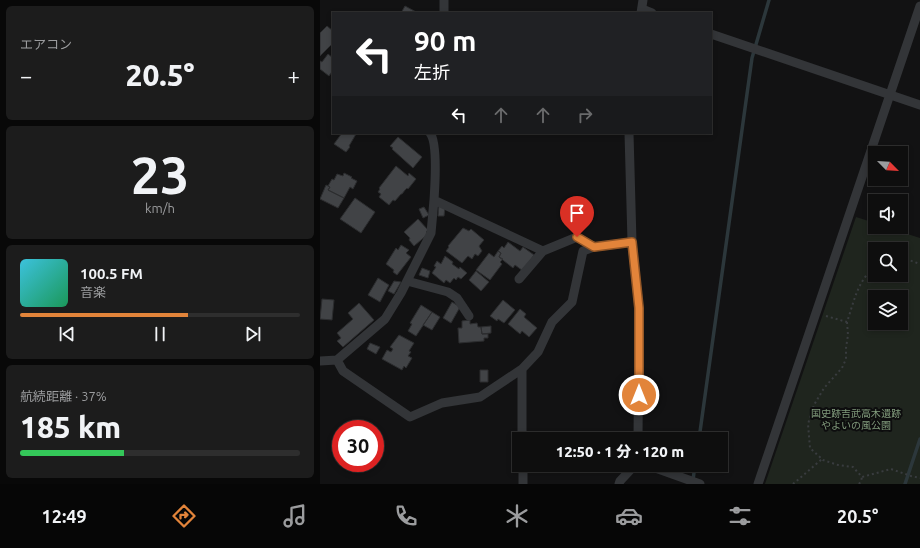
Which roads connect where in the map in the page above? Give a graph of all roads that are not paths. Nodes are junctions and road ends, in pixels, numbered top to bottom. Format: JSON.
{"nodes":[{"id":1,"x":444,"y":0,"type":"edge"},
{"id":2,"x":920,"y":6,"type":"edge"},
{"id":3,"x":444,"y":12,"type":"edge"},
{"id":4,"x":712,"y":34,"type":"edge"},
{"id":5,"x":889,"y":94,"type":"junction"},
{"id":6,"x":920,"y":105,"type":"edge"},
{"id":7,"x":431,"y":134,"type":"edge"},
{"id":8,"x":629,"y":134,"type":"edge"},
{"id":9,"x":434,"y":200,"type":"junction"},
{"id":10,"x":632,"y":242,"type":"junction"},
{"id":11,"x":594,"y":247,"type":"junction"},
{"id":12,"x":543,"y":251,"type":"junction"},
{"id":13,"x":519,"y":279,"type":"dead end"},
{"id":14,"x":407,"y":281,"type":"junction"},
{"id":15,"x":469,"y":316,"type":"dead end"},
{"id":16,"x":337,"y":360,"type":"junction"},
{"id":17,"x":320,"y":361,"type":"edge"},
{"id":18,"x":522,"y":369,"type":"junction"},
{"id":19,"x":522,"y":432,"type":"edge"},
{"id":20,"x":638,"y":432,"type":"edge"},
{"id":21,"x":523,"y":472,"type":"edge"},
{"id":22,"x":629,"y":472,"type":"edge"},
{"id":23,"x":666,"y":472,"type":"edge"},
{"id":24,"x":523,"y":484,"type":"edge"},
{"id":25,"x":618,"y":484,"type":"edge"},
{"id":26,"x":699,"y":484,"type":"edge"},
{"id":27,"x":758,"y":484,"type":"edge"}],
"edges":[{"from":1,"to":3,"type":"street"},
{"from":2,"to":5,"type":"street"},
{"from":4,"to":5,"type":"street"},
{"from":5,"to":6,"type":"street"},
{"from":5,"to":27,"type":"street"},
{"from":7,"to":9,"type":"street"},
{"from":8,"to":10,"type":"street"},
{"from":9,"to":12,"type":"street"},
{"from":9,"to":14,"type":"street"},
{"from":10,"to":11,"type":"street"},
{"from":10,"to":20,"type":"street"},
{"from":11,"to":12,"type":"street"},
{"from":11,"to":18,"type":"street"},
{"from":12,"to":13,"type":"street"},
{"from":14,"to":15,"type":"street"},
{"from":14,"to":16,"type":"street"},
{"from":16,"to":17,"type":"street"},
{"from":16,"to":18,"type":"street"},
{"from":18,"to":19,"type":"street"},
{"from":21,"to":24,"type":"street"},
{"from":22,"to":25,"type":"street"},
{"from":23,"to":26,"type":"street"}]}
